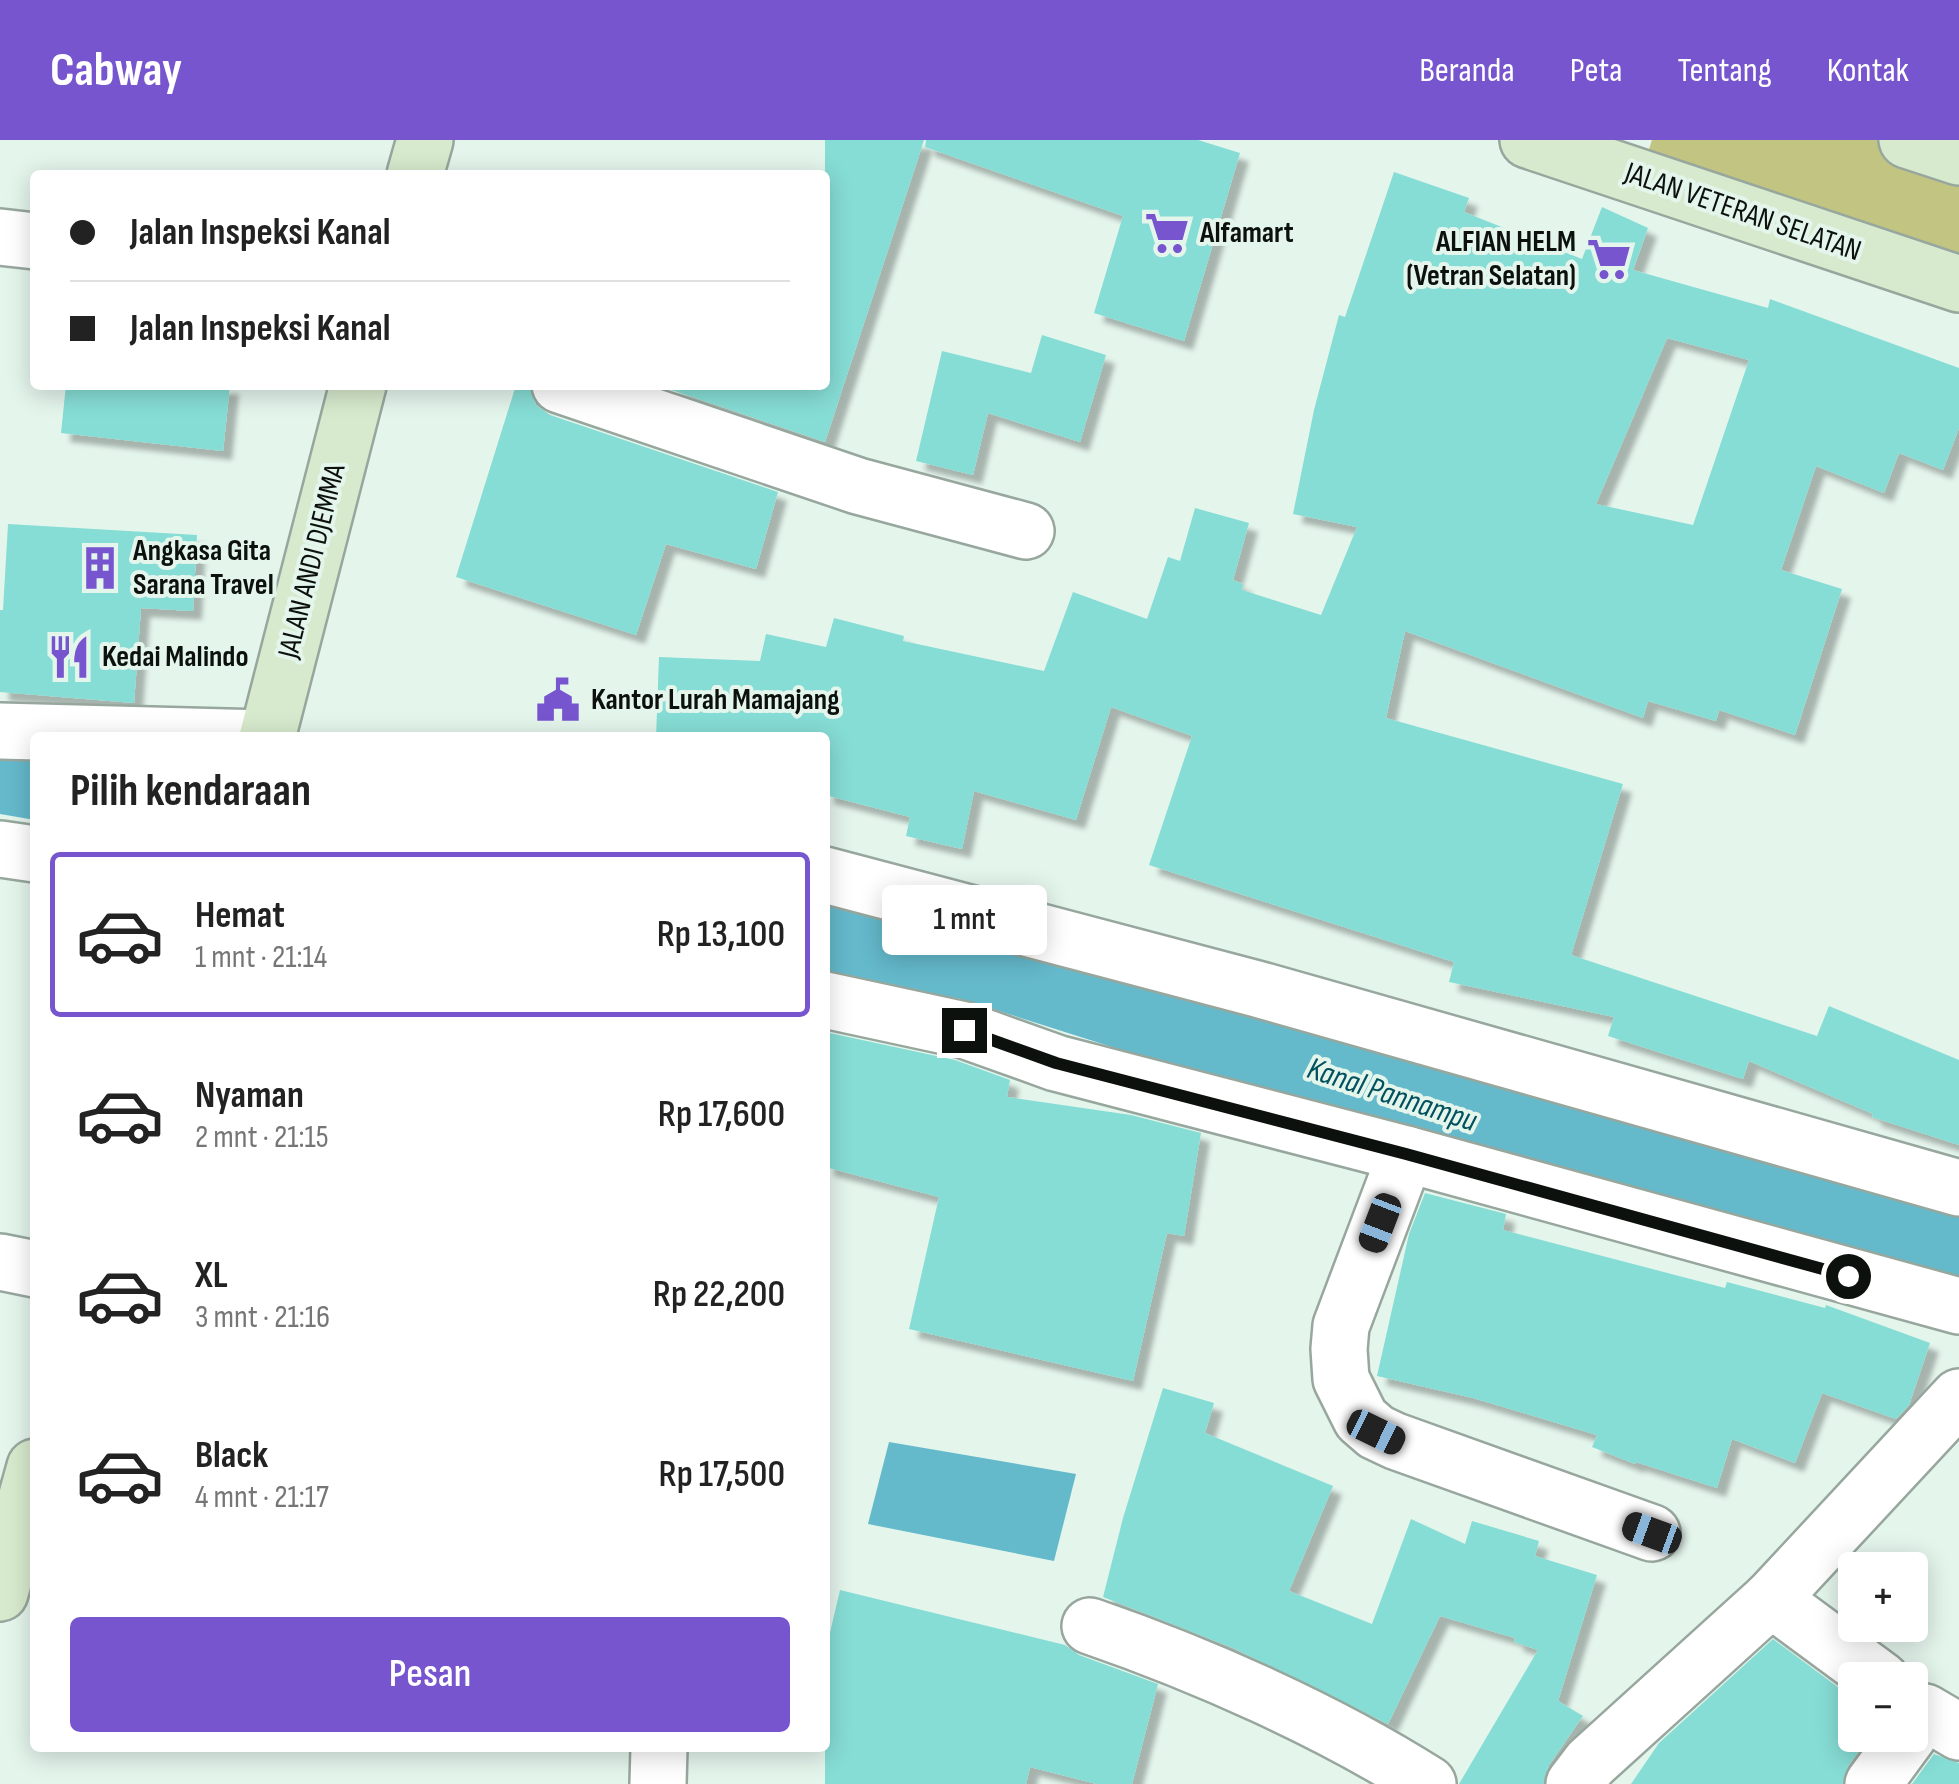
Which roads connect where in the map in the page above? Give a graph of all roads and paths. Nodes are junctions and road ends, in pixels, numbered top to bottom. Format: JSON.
{"nodes":[{"id":1,"x":424,"y":140,"type":"edge"},
{"id":2,"x":1528,"y":140,"type":"edge"},
{"id":3,"x":1907,"y":140,"type":"edge"},
{"id":4,"x":1614,"y":153,"type":"edge"},
{"id":5,"x":1959,"y":157,"type":"edge"},
{"id":6,"x":416,"y":170,"type":"edge"},
{"id":7,"x":0,"y":237,"type":"edge"},
{"id":8,"x":30,"y":240,"type":"edge"},
{"id":9,"x":1959,"y":284,"type":"edge"},
{"id":10,"x":357,"y":390,"type":"edge"},
{"id":11,"x":575,"y":390,"type":"edge"},
{"id":12,"x":1026,"y":532,"type":"dead end"},
{"id":13,"x":0,"y":731,"type":"edge"},
{"id":14,"x":45,"y":732,"type":"edge"},
{"id":15,"x":269,"y":732,"type":"edge"},
{"id":16,"x":0,"y":848,"type":"edge"},
{"id":17,"x":30,"y":853,"type":"edge"},
{"id":18,"x":830,"y":876,"type":"edge"},
{"id":19,"x":830,"y":1001,"type":"edge"},
{"id":20,"x":1406,"y":1154,"type":"junction"},
{"id":21,"x":1959,"y":1188,"type":"edge"},
{"id":22,"x":0,"y":1262,"type":"edge"},
{"id":23,"x":30,"y":1268,"type":"edge"},
{"id":24,"x":1959,"y":1306,"type":"edge"},
{"id":25,"x":1959,"y":1397,"type":"edge"},
{"id":26,"x":30,"y":1485,"type":"edge"},
{"id":27,"x":1652,"y":1533,"type":"dead end"},
{"id":28,"x":0,"y":1593,"type":"edge"},
{"id":29,"x":1771,"y":1600,"type":"junction"},
{"id":30,"x":1090,"y":1626,"type":"dead end"},
{"id":31,"x":1856,"y":1662,"type":"edge"},
{"id":32,"x":658,"y":1752,"type":"edge"},
{"id":33,"x":1899,"y":1752,"type":"edge"},
{"id":34,"x":658,"y":1784,"type":"edge"},
{"id":35,"x":1428,"y":1784,"type":"edge"},
{"id":36,"x":1574,"y":1784,"type":"edge"},
{"id":37,"x":1873,"y":1784,"type":"edge"}],
"edges":[{"from":1,"to":6,"type":"main road"},
{"from":2,"to":4,"type":"main road","name":"JALAN VETERAN SELATAN"},
{"from":3,"to":5,"type":"main road"},
{"from":4,"to":9,"type":"main road","name":"JALAN VETERAN SELATAN"},
{"from":7,"to":8,"type":"street"},
{"from":10,"to":15,"type":"main road","name":"JALAN ANDI DJEMMA"},
{"from":11,"to":12,"type":"street"},
{"from":13,"to":14,"type":"street"},
{"from":16,"to":17,"type":"street"},
{"from":18,"to":21,"type":"street"},
{"from":19,"to":20,"type":"street"},
{"from":20,"to":24,"type":"street"},
{"from":20,"to":27,"type":"street"},
{"from":22,"to":23,"type":"street"},
{"from":25,"to":29,"type":"street"},
{"from":26,"to":28,"type":"main road"},
{"from":29,"to":31,"type":"street"},
{"from":29,"to":36,"type":"street"},
{"from":30,"to":35,"type":"street"},
{"from":32,"to":34,"type":"street"},
{"from":33,"to":37,"type":"street"}]}
